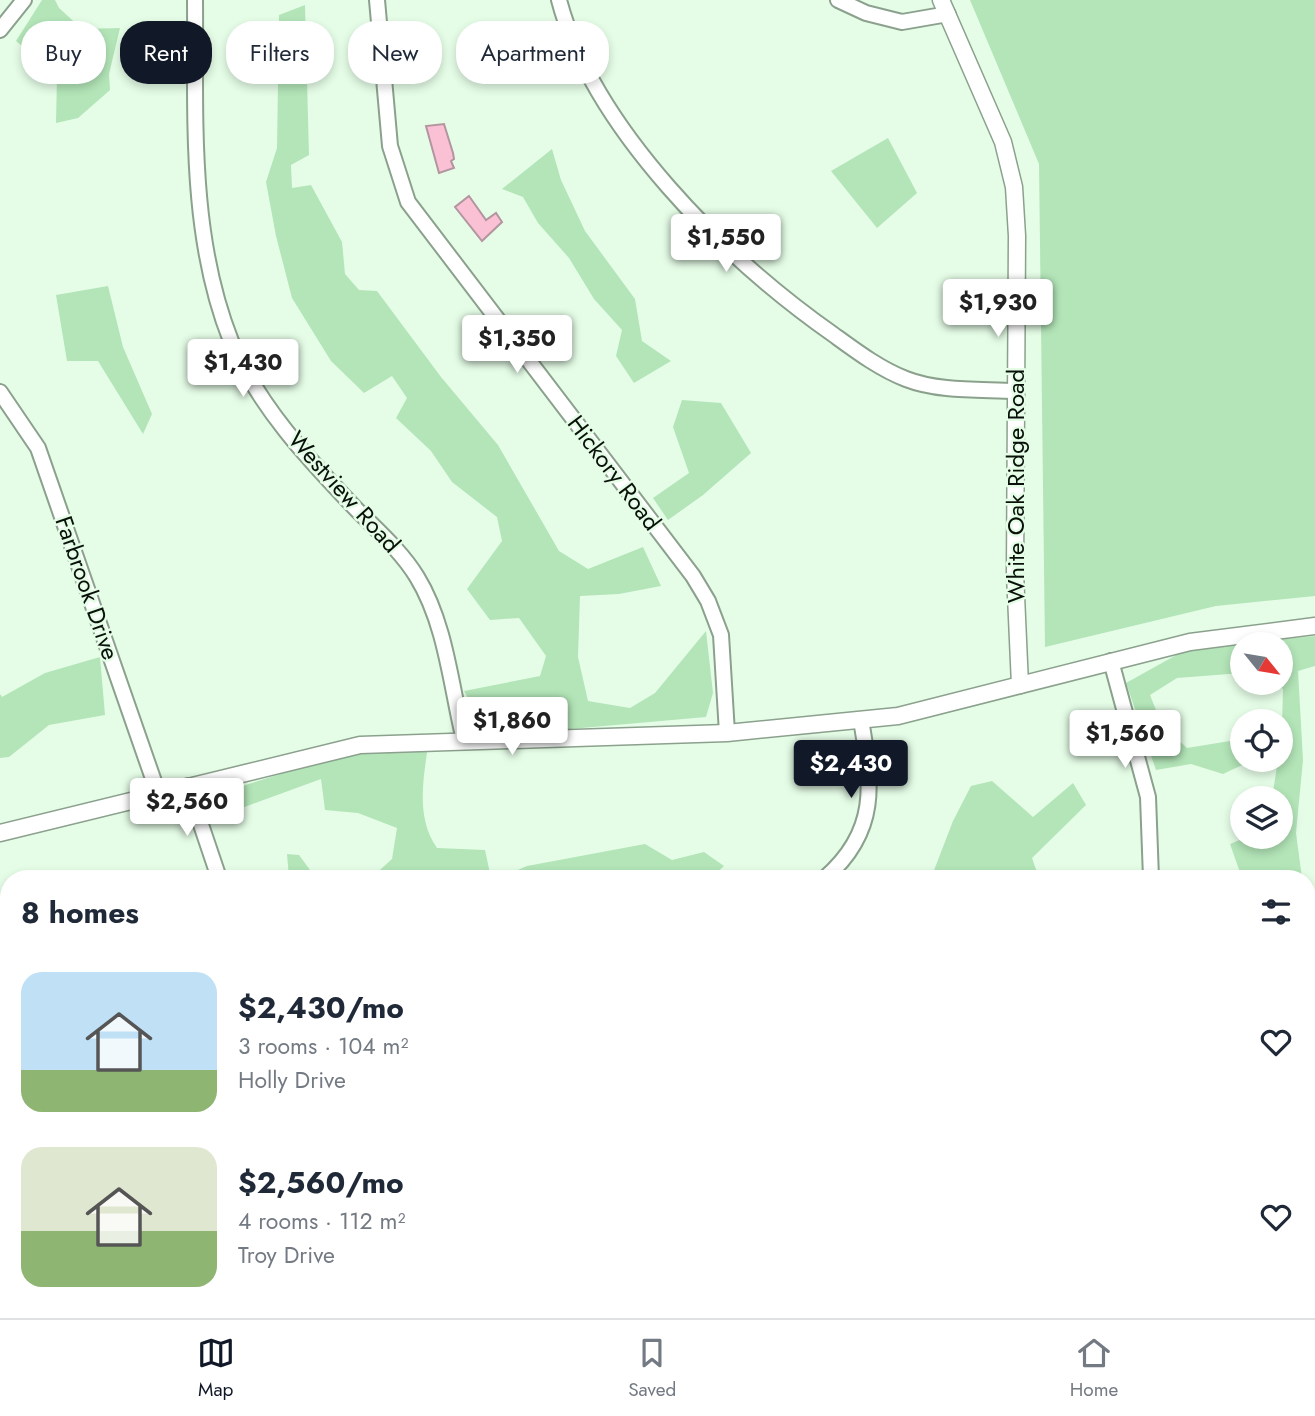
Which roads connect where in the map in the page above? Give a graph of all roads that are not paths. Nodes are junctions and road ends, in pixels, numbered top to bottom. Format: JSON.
{"nodes":[{"id":1,"x":24,"y":0,"type":"edge"},
{"id":2,"x":195,"y":0,"type":"edge"},
{"id":3,"x":377,"y":0,"type":"edge"},
{"id":4,"x":559,"y":0,"type":"edge"},
{"id":5,"x":838,"y":0,"type":"edge"},
{"id":6,"x":944,"y":7,"type":"edge"},
{"id":7,"x":0,"y":30,"type":"edge"},
{"id":8,"x":1016,"y":391,"type":"junction"},
{"id":9,"x":0,"y":392,"type":"edge"},
{"id":10,"x":16,"y":413,"type":"junction"},
{"id":11,"x":0,"y":415,"type":"edge"},
{"id":12,"x":1315,"y":626,"type":"edge"},
{"id":13,"x":1111,"y":661,"type":"junction"},
{"id":14,"x":1020,"y":685,"type":"junction"},
{"id":15,"x":861,"y":720,"type":"junction"},
{"id":16,"x":727,"y":733,"type":"junction"},
{"id":17,"x":464,"y":740,"type":"junction"},
{"id":18,"x":188,"y":786,"type":"junction"},
{"id":19,"x":158,"y":793,"type":"junction"},
{"id":20,"x":0,"y":833,"type":"edge"},
{"id":21,"x":216,"y":870,"type":"edge"},
{"id":22,"x":832,"y":870,"type":"edge"},
{"id":23,"x":1152,"y":870,"type":"edge"}],
"edges":[{"from":1,"to":7,"type":"street"},
{"from":2,"to":17,"type":"street","name":"Westview Road"},
{"from":3,"to":16,"type":"street","name":"Hickory Road"},
{"from":4,"to":8,"type":"street"},
{"from":5,"to":6,"type":"street"},
{"from":6,"to":8,"type":"street","name":"White Oak Ridge Road"},
{"from":8,"to":14,"type":"street","name":"White Oak Ridge Road"},
{"from":9,"to":10,"type":"street","name":"Farbrook Drive"},
{"from":10,"to":11,"type":"street"},
{"from":10,"to":19,"type":"street","name":"Farbrook Drive"},
{"from":12,"to":13,"type":"street"},
{"from":13,"to":14,"type":"street"},
{"from":13,"to":23,"type":"street"},
{"from":14,"to":15,"type":"street"},
{"from":15,"to":16,"type":"street"},
{"from":15,"to":22,"type":"street"},
{"from":16,"to":17,"type":"street"},
{"from":17,"to":18,"type":"street"},
{"from":18,"to":19,"type":"street"},
{"from":18,"to":21,"type":"street"},
{"from":19,"to":20,"type":"street"}]}
